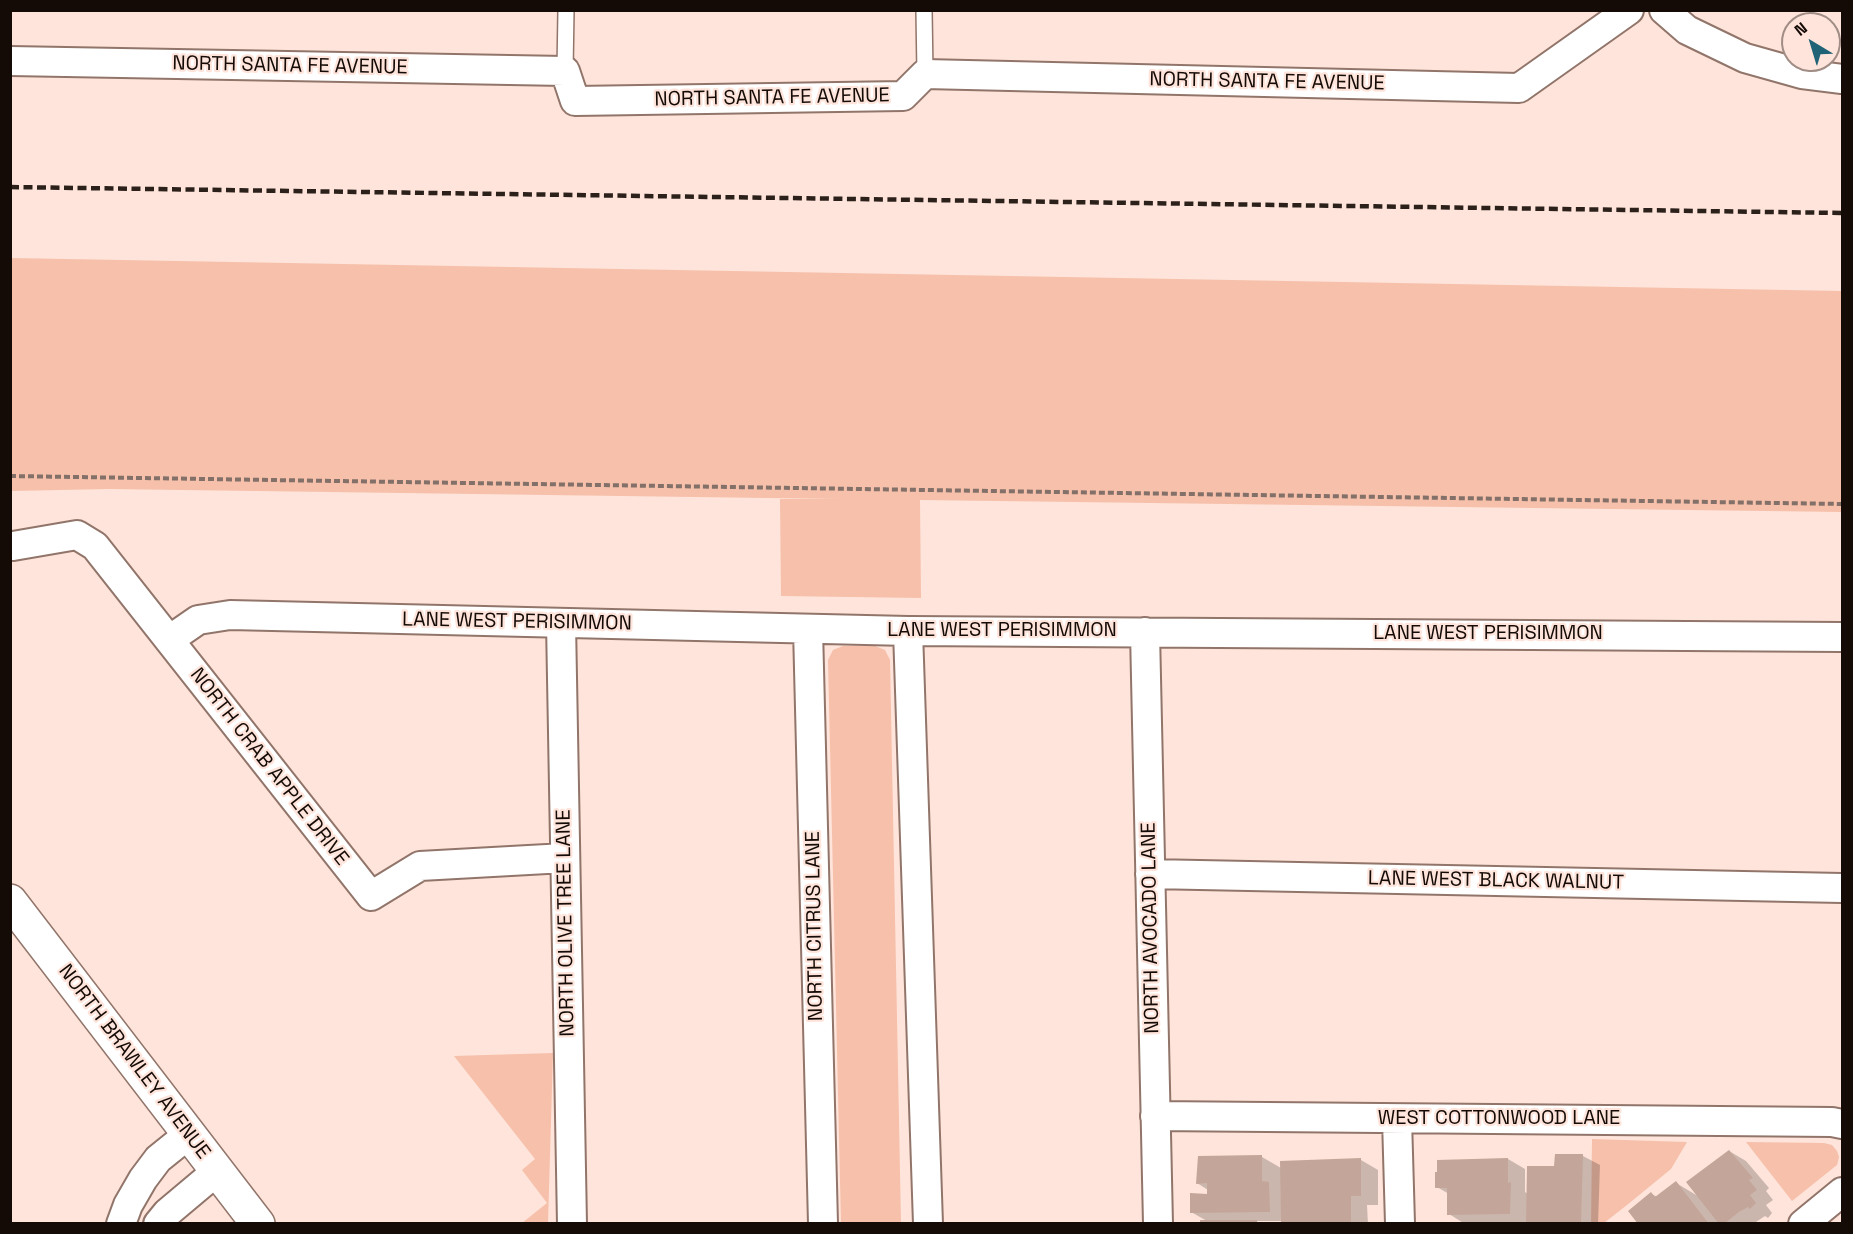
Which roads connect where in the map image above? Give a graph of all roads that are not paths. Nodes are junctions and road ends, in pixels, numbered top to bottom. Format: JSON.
{"nodes":[{"id":1,"x":566,"y":10,"type":"edge"},
{"id":2,"x":924,"y":10,"type":"edge"},
{"id":3,"x":1629,"y":10,"type":"edge"},
{"id":4,"x":1664,"y":10,"type":"edge"},
{"id":5,"x":10,"y":61,"type":"edge"},
{"id":6,"x":565,"y":71,"type":"junction"},
{"id":7,"x":925,"y":74,"type":"junction"},
{"id":8,"x":1842,"y":79,"type":"edge"},
{"id":9,"x":13,"y":546,"type":"dead end"},
{"id":10,"x":561,"y":623,"type":"junction"},
{"id":11,"x":808,"y":629,"type":"junction"},
{"id":12,"x":908,"y":631,"type":"junction"},
{"id":13,"x":1145,"y":632,"type":"junction"},
{"id":14,"x":1842,"y":637,"type":"edge"},
{"id":15,"x":169,"y":640,"type":"junction"},
{"id":16,"x":565,"y":858,"type":"junction"},
{"id":17,"x":1150,"y":874,"type":"junction"},
{"id":18,"x":1842,"y":888,"type":"edge"},
{"id":19,"x":10,"y":901,"type":"edge"},
{"id":20,"x":1155,"y":1116,"type":"junction"},
{"id":21,"x":1397,"y":1119,"type":"junction"},
{"id":22,"x":1842,"y":1124,"type":"edge"},
{"id":23,"x":189,"y":1134,"type":"junction"},
{"id":24,"x":217,"y":1171,"type":"junction"},
{"id":25,"x":1842,"y":1192,"type":"edge"},
{"id":26,"x":121,"y":1224,"type":"edge"},
{"id":27,"x":158,"y":1224,"type":"edge"},
{"id":28,"x":258,"y":1224,"type":"edge"},
{"id":29,"x":572,"y":1224,"type":"edge"},
{"id":30,"x":823,"y":1224,"type":"edge"},
{"id":31,"x":928,"y":1224,"type":"edge"},
{"id":32,"x":1158,"y":1224,"type":"edge"},
{"id":33,"x":1400,"y":1224,"type":"edge"},
{"id":34,"x":1803,"y":1224,"type":"edge"}],
"edges":[{"from":1,"to":6,"type":"lane"},
{"from":2,"to":7,"type":"lane"},
{"from":3,"to":7,"type":"street","name":"NORTH SANTA FE AVENUE"},
{"from":4,"to":8,"type":"street"},
{"from":5,"to":6,"type":"street","name":"NORTH SANTA FE AVENUE"},
{"from":6,"to":7,"type":"street","name":"NORTH SANTA FE AVENUE"},
{"from":9,"to":15,"type":"street","name":"NORTH CRAB APPLE DRIVE"},
{"from":10,"to":11,"type":"street","name":"LANE WEST PERISIMMON"},
{"from":10,"to":15,"type":"street","name":"LANE WEST PERISIMMON"},
{"from":10,"to":16,"type":"street","name":"NORTH OLIVE TREE LANE"},
{"from":11,"to":12,"type":"street","name":"LANE WEST PERISIMMON"},
{"from":11,"to":30,"type":"street","name":"NORTH CITRUS LANE"},
{"from":12,"to":13,"type":"street","name":"LANE WEST PERISIMMON"},
{"from":12,"to":31,"type":"street"},
{"from":13,"to":14,"type":"street","name":"LANE WEST PERISIMMON"},
{"from":13,"to":17,"type":"street","name":"NORTH AVOCADO LANE"},
{"from":15,"to":16,"type":"street","name":"NORTH CRAB APPLE DRIVE"},
{"from":16,"to":29,"type":"street","name":"NORTH OLIVE TREE LANE"},
{"from":17,"to":18,"type":"street","name":"LANE WEST BLACK WALNUT"},
{"from":17,"to":20,"type":"street","name":"NORTH AVOCADO LANE"},
{"from":19,"to":23,"type":"street","name":"NORTH BRAWLEY AVENUE"},
{"from":20,"to":21,"type":"street","name":"WEST COTTONWOOD LANE"},
{"from":20,"to":32,"type":"street","name":"NORTH AVOCADO LANE"},
{"from":21,"to":22,"type":"street","name":"WEST COTTONWOOD LANE"},
{"from":21,"to":33,"type":"street"},
{"from":23,"to":24,"type":"street","name":"NORTH BRAWLEY AVENUE"},
{"from":23,"to":26,"type":"street"},
{"from":24,"to":27,"type":"street"},
{"from":24,"to":28,"type":"street","name":"NORTH BRAWLEY AVENUE"},
{"from":25,"to":34,"type":"street"}]}
